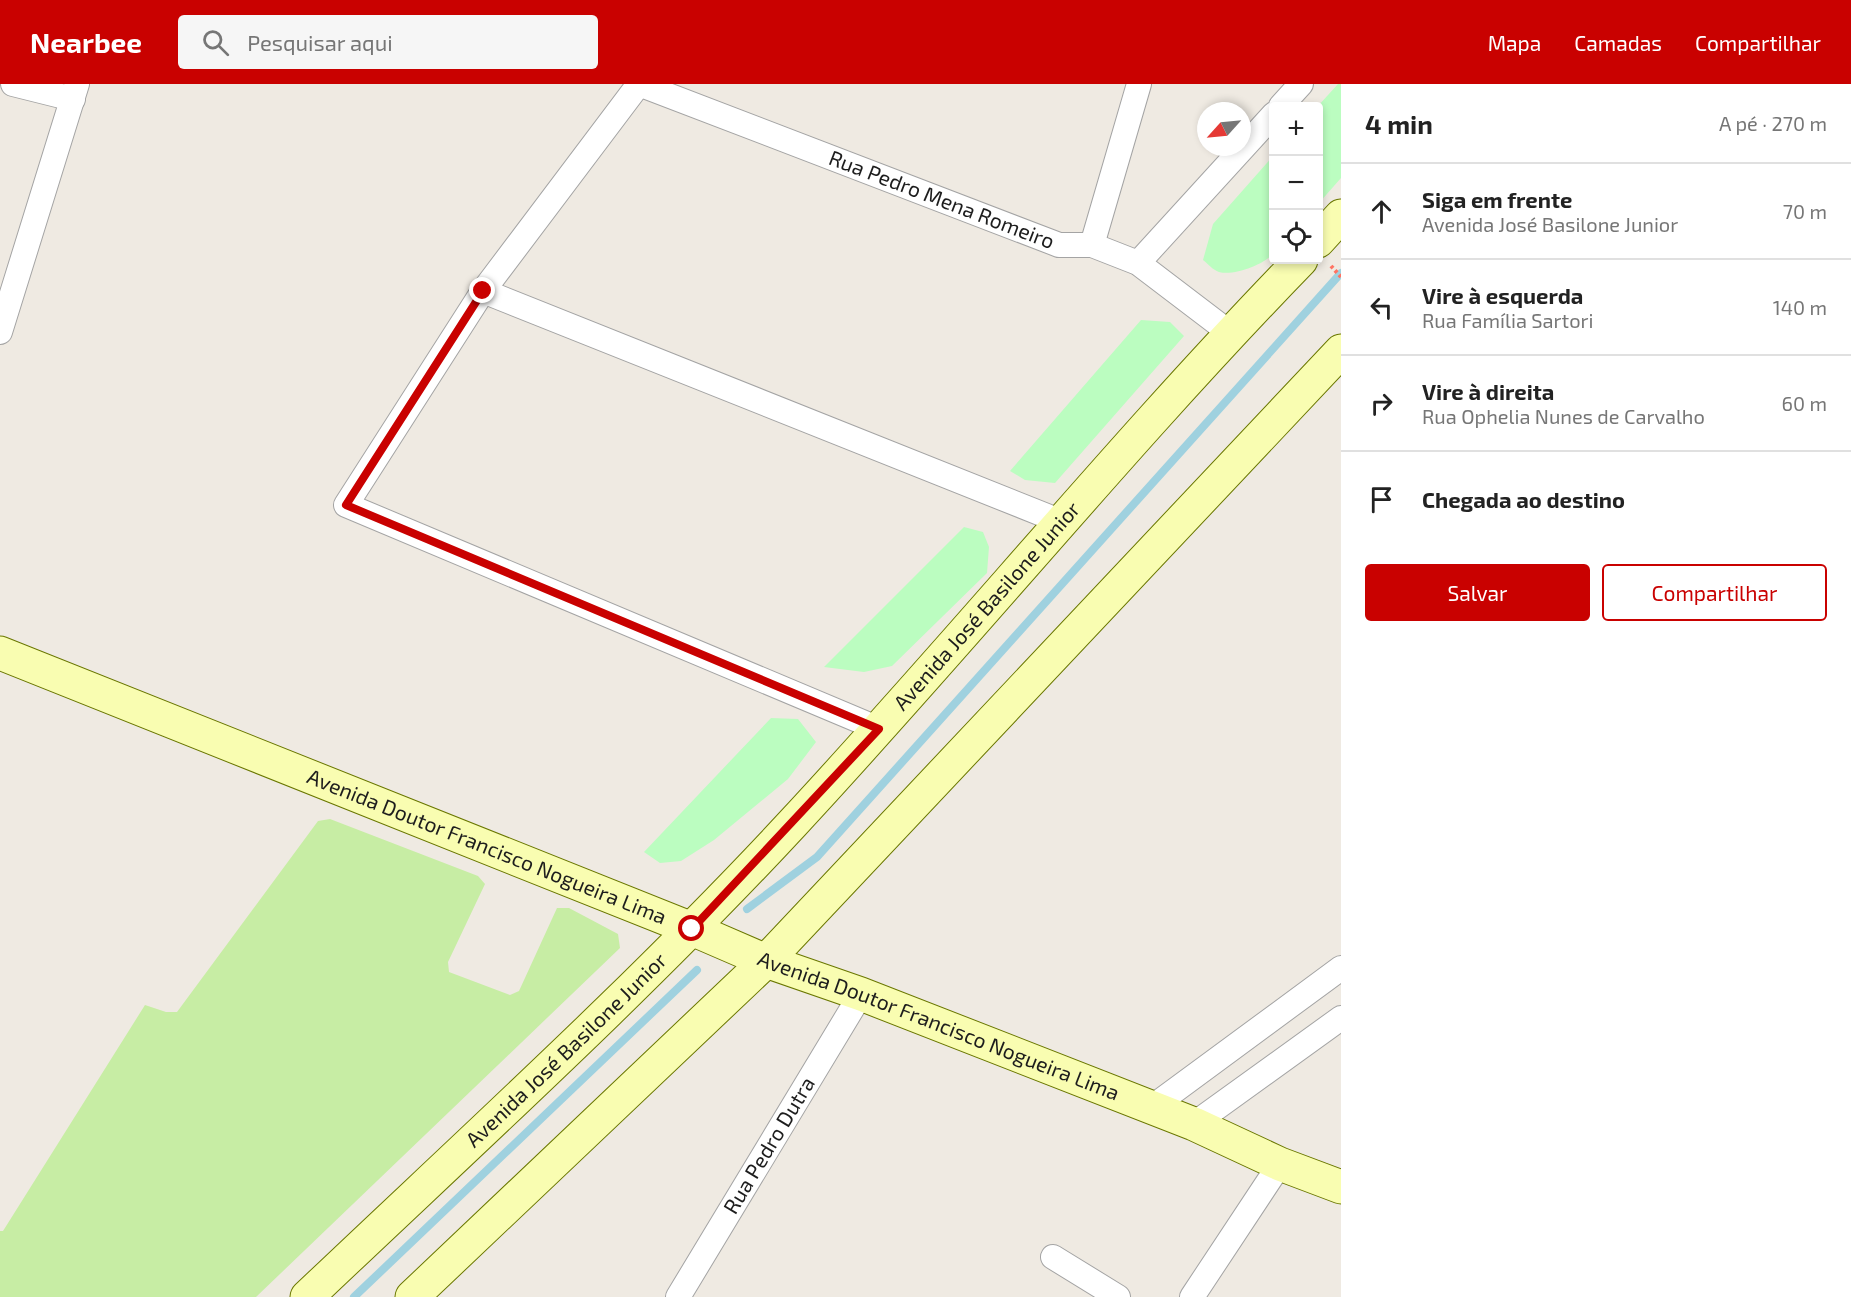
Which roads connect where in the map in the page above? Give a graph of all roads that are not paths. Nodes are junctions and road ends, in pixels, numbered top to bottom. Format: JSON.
{"nodes":[{"id":1,"x":13,"y":84,"type":"edge"},
{"id":2,"x":639,"y":84,"type":"edge"},
{"id":3,"x":1139,"y":84,"type":"edge"},
{"id":4,"x":1301,"y":84,"type":"edge"},
{"id":5,"x":75,"y":91,"type":"edge"},
{"id":6,"x":1285,"y":102,"type":"edge"},
{"id":7,"x":1269,"y":119,"type":"edge"},
{"id":8,"x":1341,"y":216,"type":"edge"},
{"id":9,"x":1323,"y":236,"type":"edge"},
{"id":10,"x":1092,"y":245,"type":"junction"},
{"id":11,"x":1138,"y":263,"type":"junction"},
{"id":12,"x":1297,"y":264,"type":"edge"},
{"id":13,"x":483,"y":291,"type":"junction"},
{"id":14,"x":0,"y":332,"type":"edge"},
{"id":15,"x":1230,"y":333,"type":"junction"},
{"id":16,"x":1341,"y":351,"type":"edge"},
{"id":17,"x":1062,"y":522,"type":"junction"},
{"id":18,"x":0,"y":653,"type":"edge"},
{"id":19,"x":879,"y":729,"type":"junction"},
{"id":20,"x":692,"y":929,"type":"junction"},
{"id":21,"x":766,"y":961,"type":"junction"},
{"id":22,"x":1341,"y":968,"type":"edge"},
{"id":23,"x":861,"y":994,"type":"junction"},
{"id":24,"x":1341,"y":1018,"type":"edge"},
{"id":25,"x":1151,"y":1108,"type":"junction"},
{"id":26,"x":1194,"y":1124,"type":"junction"},
{"id":27,"x":1280,"y":1164,"type":"junction"},
{"id":28,"x":1341,"y":1187,"type":"edge"},
{"id":29,"x":1053,"y":1257,"type":"dead end"},
{"id":30,"x":307,"y":1297,"type":"edge"},
{"id":31,"x":412,"y":1297,"type":"edge"},
{"id":32,"x":678,"y":1297,"type":"edge"},
{"id":33,"x":1118,"y":1297,"type":"edge"},
{"id":34,"x":1192,"y":1297,"type":"edge"}],
"edges":[{"from":1,"to":5,"type":"street"},
{"from":2,"to":10,"type":"street","name":"Rua Pedro Mena Romeiro"},
{"from":2,"to":13,"type":"street"},
{"from":3,"to":10,"type":"street"},
{"from":4,"to":6,"type":"street"},
{"from":5,"to":14,"type":"street"},
{"from":7,"to":11,"type":"street"},
{"from":8,"to":9,"type":"street"},
{"from":10,"to":11,"type":"street","name":"Rua Pedro Mena Romeiro"},
{"from":11,"to":15,"type":"street","name":"Rua Pedro Mena Romeiro"},
{"from":12,"to":15,"type":"street","name":"Avenida José Basilone Junior"},
{"from":13,"to":17,"type":"street"},
{"from":13,"to":19,"type":"street"},
{"from":15,"to":17,"type":"street","name":"Avenida José Basilone Junior"},
{"from":16,"to":21,"type":"street"},
{"from":17,"to":19,"type":"street","name":"Avenida José Basilone Junior"},
{"from":18,"to":20,"type":"street","name":"Avenida Doutor Francisco Nogueira Lima"},
{"from":19,"to":20,"type":"street","name":"Avenida José Basilone Junior"},
{"from":20,"to":21,"type":"street","name":"Avenida Doutor Francisco Nogueira Lima"},
{"from":20,"to":30,"type":"street","name":"Avenida José Basilone Junior"},
{"from":21,"to":23,"type":"street","name":"Avenida Doutor Francisco Nogueira Lima"},
{"from":21,"to":31,"type":"street"},
{"from":22,"to":25,"type":"street"},
{"from":23,"to":25,"type":"street","name":"Avenida Doutor Francisco Nogueira Lima"},
{"from":23,"to":32,"type":"street","name":"Rua Pedro Dutra"},
{"from":24,"to":26,"type":"street"},
{"from":25,"to":26,"type":"street","name":"Avenida Doutor Francisco Nogueira Lima"},
{"from":26,"to":27,"type":"street","name":"Avenida Doutor Francisco Nogueira Lima"},
{"from":27,"to":28,"type":"street","name":"Avenida Doutor Francisco Nogueira Lima"},
{"from":27,"to":34,"type":"street"},
{"from":29,"to":33,"type":"street"}]}
